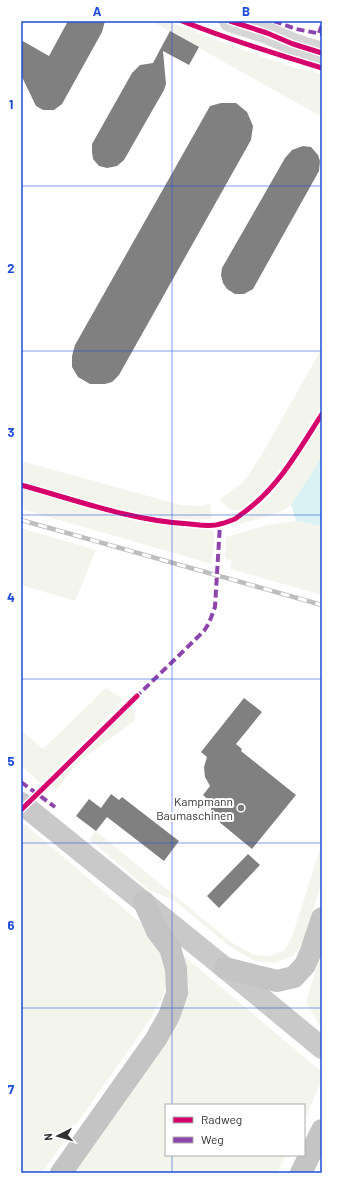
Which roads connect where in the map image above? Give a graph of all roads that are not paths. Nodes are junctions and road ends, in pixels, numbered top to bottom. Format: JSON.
{"nodes":[{"id":1,"x":230,"y":21,"type":"edge"},
{"id":2,"x":322,"y":53,"type":"edge"},
{"id":3,"x":21,"y":803,"type":"edge"},
{"id":4,"x":144,"y":902,"type":"junction"},
{"id":5,"x":322,"y":918,"type":"edge"},
{"id":6,"x":225,"y":968,"type":"junction"},
{"id":7,"x":322,"y":1048,"type":"edge"},
{"id":8,"x":322,"y":1130,"type":"edge"},
{"id":9,"x":61,"y":1173,"type":"edge"},
{"id":10,"x":301,"y":1173,"type":"edge"}],
"edges":[{"from":1,"to":2,"type":"street"},
{"from":3,"to":4,"type":"main road"},
{"from":4,"to":6,"type":"main road"},
{"from":4,"to":9,"type":"highway"},
{"from":5,"to":6,"type":"highway"},
{"from":6,"to":7,"type":"main road"},
{"from":8,"to":10,"type":"highway"}]}
